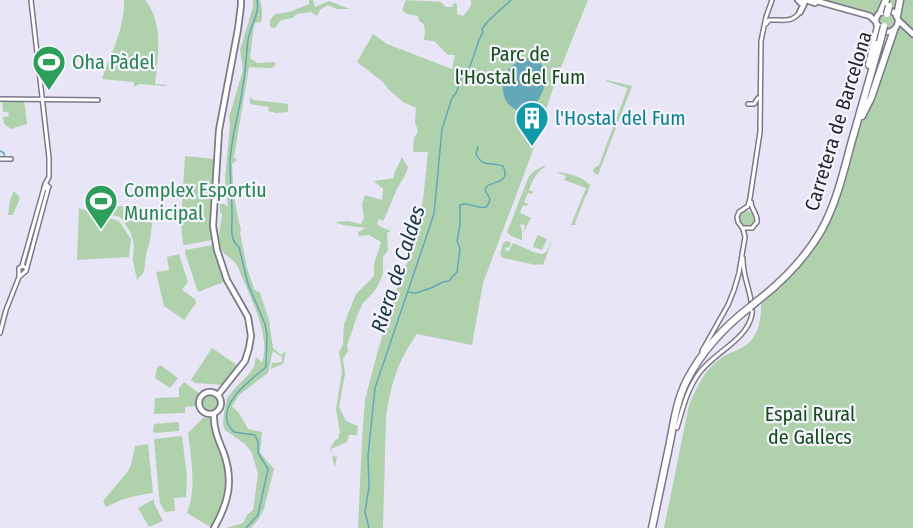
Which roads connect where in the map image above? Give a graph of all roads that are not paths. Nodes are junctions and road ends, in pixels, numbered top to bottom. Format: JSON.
{"nodes":[{"id":1,"x":31,"y":0,"type":"edge"},
{"id":2,"x":241,"y":0,"type":"edge"},
{"id":3,"x":772,"y":0,"type":"edge"},
{"id":4,"x":900,"y":0,"type":"edge"},
{"id":5,"x":802,"y":1,"type":"edge"},
{"id":6,"x":813,"y":1,"type":"edge"},
{"id":7,"x":889,"y":2,"type":"edge"},
{"id":8,"x":800,"y":12,"type":"joint"},
{"id":9,"x":882,"y":14,"type":"junction"},
{"id":10,"x":870,"y":16,"type":"junction"},
{"id":11,"x":898,"y":18,"type":"junction"},
{"id":12,"x":776,"y":20,"type":"junction"},
{"id":13,"x":879,"y":25,"type":"junction"},
{"id":14,"x":895,"y":29,"type":"junction"},
{"id":15,"x":908,"y":29,"type":"junction"},
{"id":16,"x":913,"y":33,"type":"edge"},
{"id":17,"x":760,"y":60,"type":"junction"},
{"id":18,"x":760,"y":93,"type":"junction"},
{"id":19,"x":42,"y":98,"type":"junction"},
{"id":20,"x":0,"y":99,"type":"edge"},
{"id":21,"x":98,"y":100,"type":"dead end"},
{"id":22,"x":760,"y":114,"type":"junction"},
{"id":23,"x":856,"y":130,"type":"junction"},
{"id":24,"x":0,"y":159,"type":"edge"},
{"id":25,"x":11,"y":159,"type":"dead end"},
{"id":26,"x":750,"y":198,"type":"junction"},
{"id":27,"x":744,"y":209,"type":"junction"},
{"id":28,"x":754,"y":211,"type":"junction"},
{"id":29,"x":742,"y":228,"type":"junction"},
{"id":30,"x":750,"y":229,"type":"junction"},
{"id":31,"x":745,"y":237,"type":"junction"},
{"id":32,"x":742,"y":254,"type":"junction"},
{"id":33,"x":24,"y":267,"type":"junction"},
{"id":34,"x":20,"y":274,"type":"junction"},
{"id":35,"x":0,"y":333,"type":"edge"},
{"id":36,"x":690,"y":376,"type":"junction"},
{"id":37,"x":218,"y":395,"type":"junction"},
{"id":38,"x":214,"y":414,"type":"junction"},
{"id":39,"x":676,"y":428,"type":"junction"},
{"id":40,"x":214,"y":528,"type":"edge"},
{"id":41,"x":654,"y":528,"type":"edge"}],
"edges":[{"from":1,"to":19,"type":"street"},
{"from":2,"to":37,"type":"main road"},
{"from":3,"to":12,"type":"street"},
{"from":3,"to":17,"type":"street"},
{"from":4,"to":11,"type":"highway"},
{"from":5,"to":6,"type":"main road"},
{"from":5,"to":8,"type":"main road"},
{"from":6,"to":10,"type":"main road"},
{"from":7,"to":9,"type":"highway","name":"Carretera de Barcelona","bridge":true},
{"from":8,"to":12,"type":"street"},
{"from":9,"to":10,"type":"main road"},
{"from":9,"to":11,"type":"main road"},
{"from":9,"to":13,"type":"highway","name":"Carretera de Barcelona"},
{"from":10,"to":13,"type":"main road"},
{"from":11,"to":14,"type":"main road"},
{"from":11,"to":15,"type":"main road"},
{"from":12,"to":17,"type":"street"},
{"from":13,"to":14,"type":"main road"},
{"from":13,"to":23,"type":"highway"},
{"from":13,"to":23,"type":"highway","name":"Carretera de Barcelona","bridge":true},
{"from":14,"to":15,"type":"main road"},
{"from":14,"to":23,"type":"highway"},
{"from":15,"to":16,"type":"main road"},
{"from":17,"to":18,"type":"street"},
{"from":18,"to":22,"type":"street"},
{"from":18,"to":22,"type":"street"},
{"from":19,"to":20,"type":"street"},
{"from":19,"to":21,"type":"street"},
{"from":19,"to":33,"type":"street"},
{"from":22,"to":26,"type":"street"},
{"from":23,"to":36,"type":"highway","name":"Carretera de Barcelona","bridge":true},
{"from":24,"to":25,"type":"street"},
{"from":26,"to":27,"type":"street"},
{"from":26,"to":28,"type":"street"},
{"from":27,"to":28,"type":"street"},
{"from":27,"to":29,"type":"street"},
{"from":28,"to":30,"type":"street"},
{"from":29,"to":30,"type":"street"},
{"from":29,"to":31,"type":"street"},
{"from":30,"to":31,"type":"street"},
{"from":31,"to":32,"type":"street"},
{"from":32,"to":36,"type":"street"},
{"from":32,"to":39,"type":"street"},
{"from":33,"to":34,"type":"street"},
{"from":33,"to":34,"type":"street"},
{"from":34,"to":35,"type":"street"},
{"from":36,"to":39,"type":"highway","name":"Carretera de Barcelona"},
{"from":36,"to":41,"type":"highway","name":"Carretera de Barcelona"},
{"from":37,"to":38,"type":"main road"},
{"from":37,"to":38,"type":"main road"},
{"from":38,"to":40,"type":"main road"},
{"from":39,"to":41,"type":"highway","name":"Carretera de Barcelona"}]}
